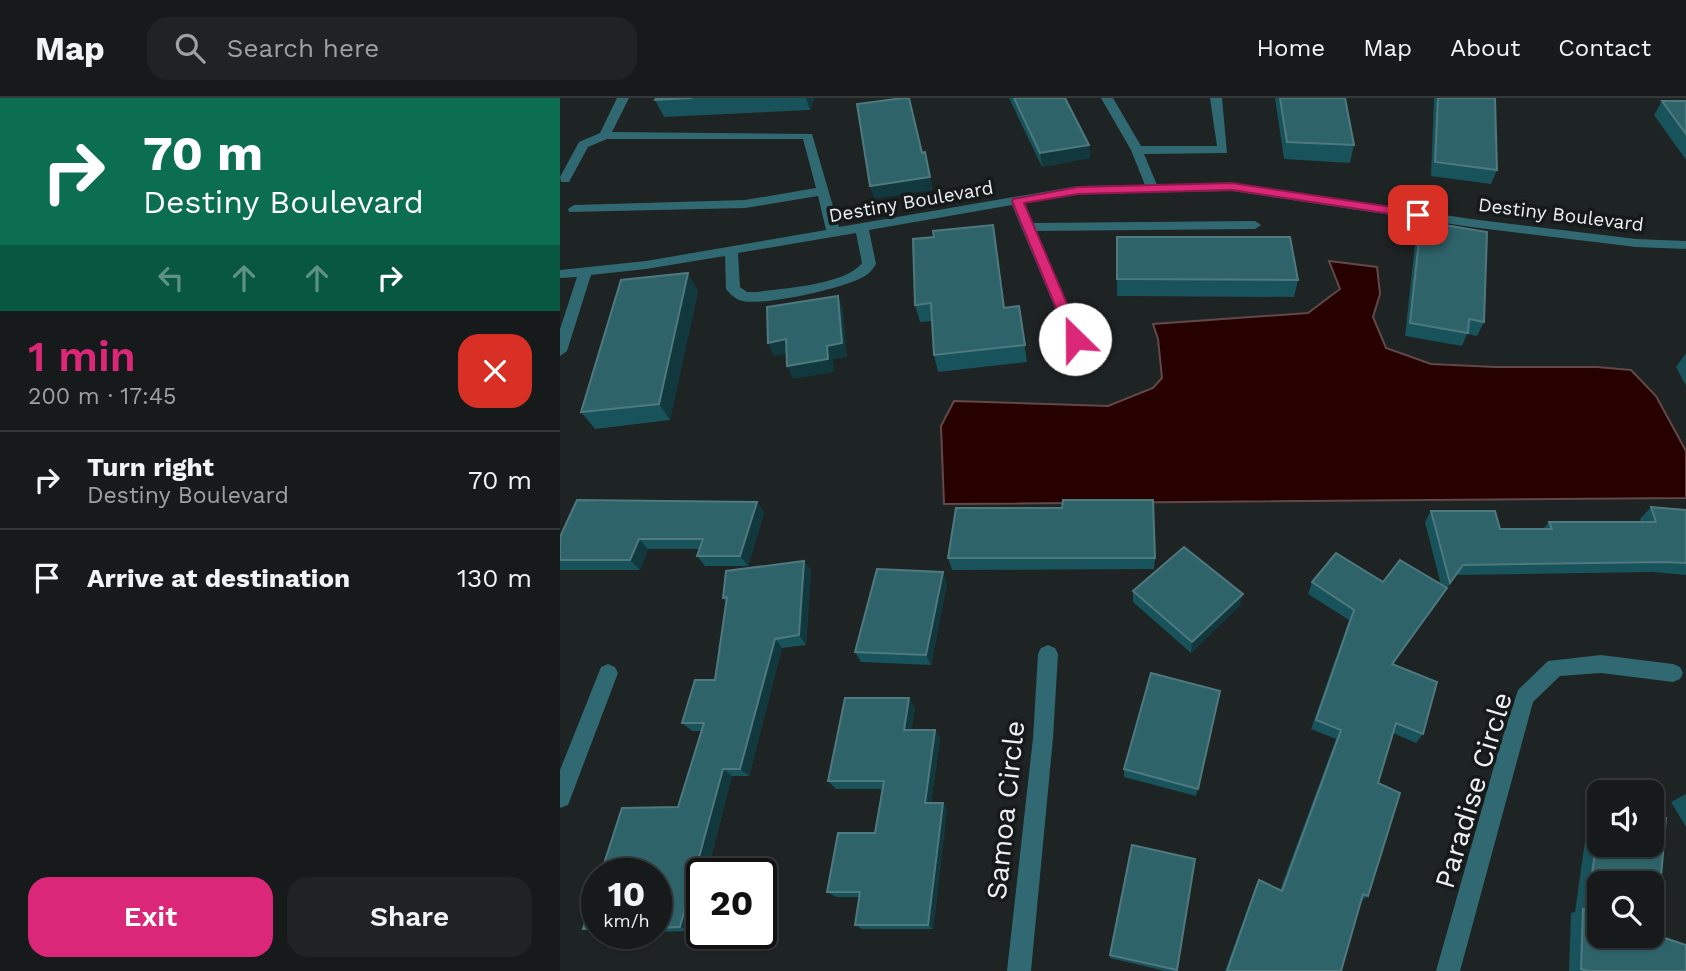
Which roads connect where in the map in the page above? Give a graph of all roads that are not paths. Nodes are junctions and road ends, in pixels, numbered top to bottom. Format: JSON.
{"nodes":[{"id":1,"x":623,"y":98,"type":"edge"},
{"id":2,"x":1108,"y":98,"type":"edge"},
{"id":3,"x":1216,"y":98,"type":"edge"},
{"id":4,"x":605,"y":135,"type":"junction"},
{"id":5,"x":1137,"y":150,"type":"junction"},
{"id":6,"x":565,"y":179,"type":"dead end"},
{"id":7,"x":1153,"y":189,"type":"junction"},
{"id":8,"x":823,"y":191,"type":"junction"},
{"id":9,"x":1017,"y":201,"type":"junction"},
{"id":10,"x":574,"y":209,"type":"dead end"},
{"id":11,"x":1255,"y":225,"type":"dead end"},
{"id":12,"x":1028,"y":227,"type":"junction"},
{"id":13,"x":862,"y":229,"type":"junction"},
{"id":14,"x":834,"y":234,"type":"junction"},
{"id":15,"x":1686,"y":245,"type":"edge"},
{"id":16,"x":731,"y":251,"type":"junction"},
{"id":17,"x":560,"y":274,"type":"edge"},
{"id":18,"x":585,"y":274,"type":"junction"},
{"id":19,"x":566,"y":316,"type":"edge"},
{"id":20,"x":1075,"y":339,"type":"dead end"},
{"id":21,"x":560,"y":351,"type":"edge"},
{"id":22,"x":1048,"y":654,"type":"dead end"},
{"id":23,"x":608,"y":673,"type":"dead end"},
{"id":24,"x":1673,"y":673,"type":"dead end"},
{"id":25,"x":560,"y":797,"type":"edge"},
{"id":26,"x":1019,"y":971,"type":"edge"},
{"id":27,"x":1448,"y":971,"type":"edge"}],
"edges":[{"from":1,"to":4,"type":"street"},
{"from":2,"to":5,"type":"street"},
{"from":3,"to":5,"type":"street"},
{"from":4,"to":6,"type":"street"},
{"from":4,"to":8,"type":"street"},
{"from":5,"to":7,"type":"street"},
{"from":7,"to":9,"type":"street","name":"Destiny Boulevard"},
{"from":7,"to":15,"type":"street","name":"Destiny Boulevard"},
{"from":8,"to":10,"type":"street"},
{"from":8,"to":14,"type":"street"},
{"from":9,"to":12,"type":"street"},
{"from":9,"to":13,"type":"street","name":"Destiny Boulevard"},
{"from":11,"to":12,"type":"street"},
{"from":12,"to":20,"type":"street"},
{"from":13,"to":14,"type":"street","name":"Destiny Boulevard"},
{"from":13,"to":16,"type":"street"},
{"from":14,"to":16,"type":"street","name":"Destiny Boulevard"},
{"from":16,"to":18,"type":"street","name":"Destiny Boulevard"},
{"from":17,"to":18,"type":"street","name":"Destiny Boulevard"},
{"from":18,"to":19,"type":"street"},
{"from":19,"to":21,"type":"street"},
{"from":22,"to":26,"type":"street","name":"Samoa Circle"},
{"from":23,"to":25,"type":"street"},
{"from":24,"to":27,"type":"street","name":"Paradise Circle"}]}
